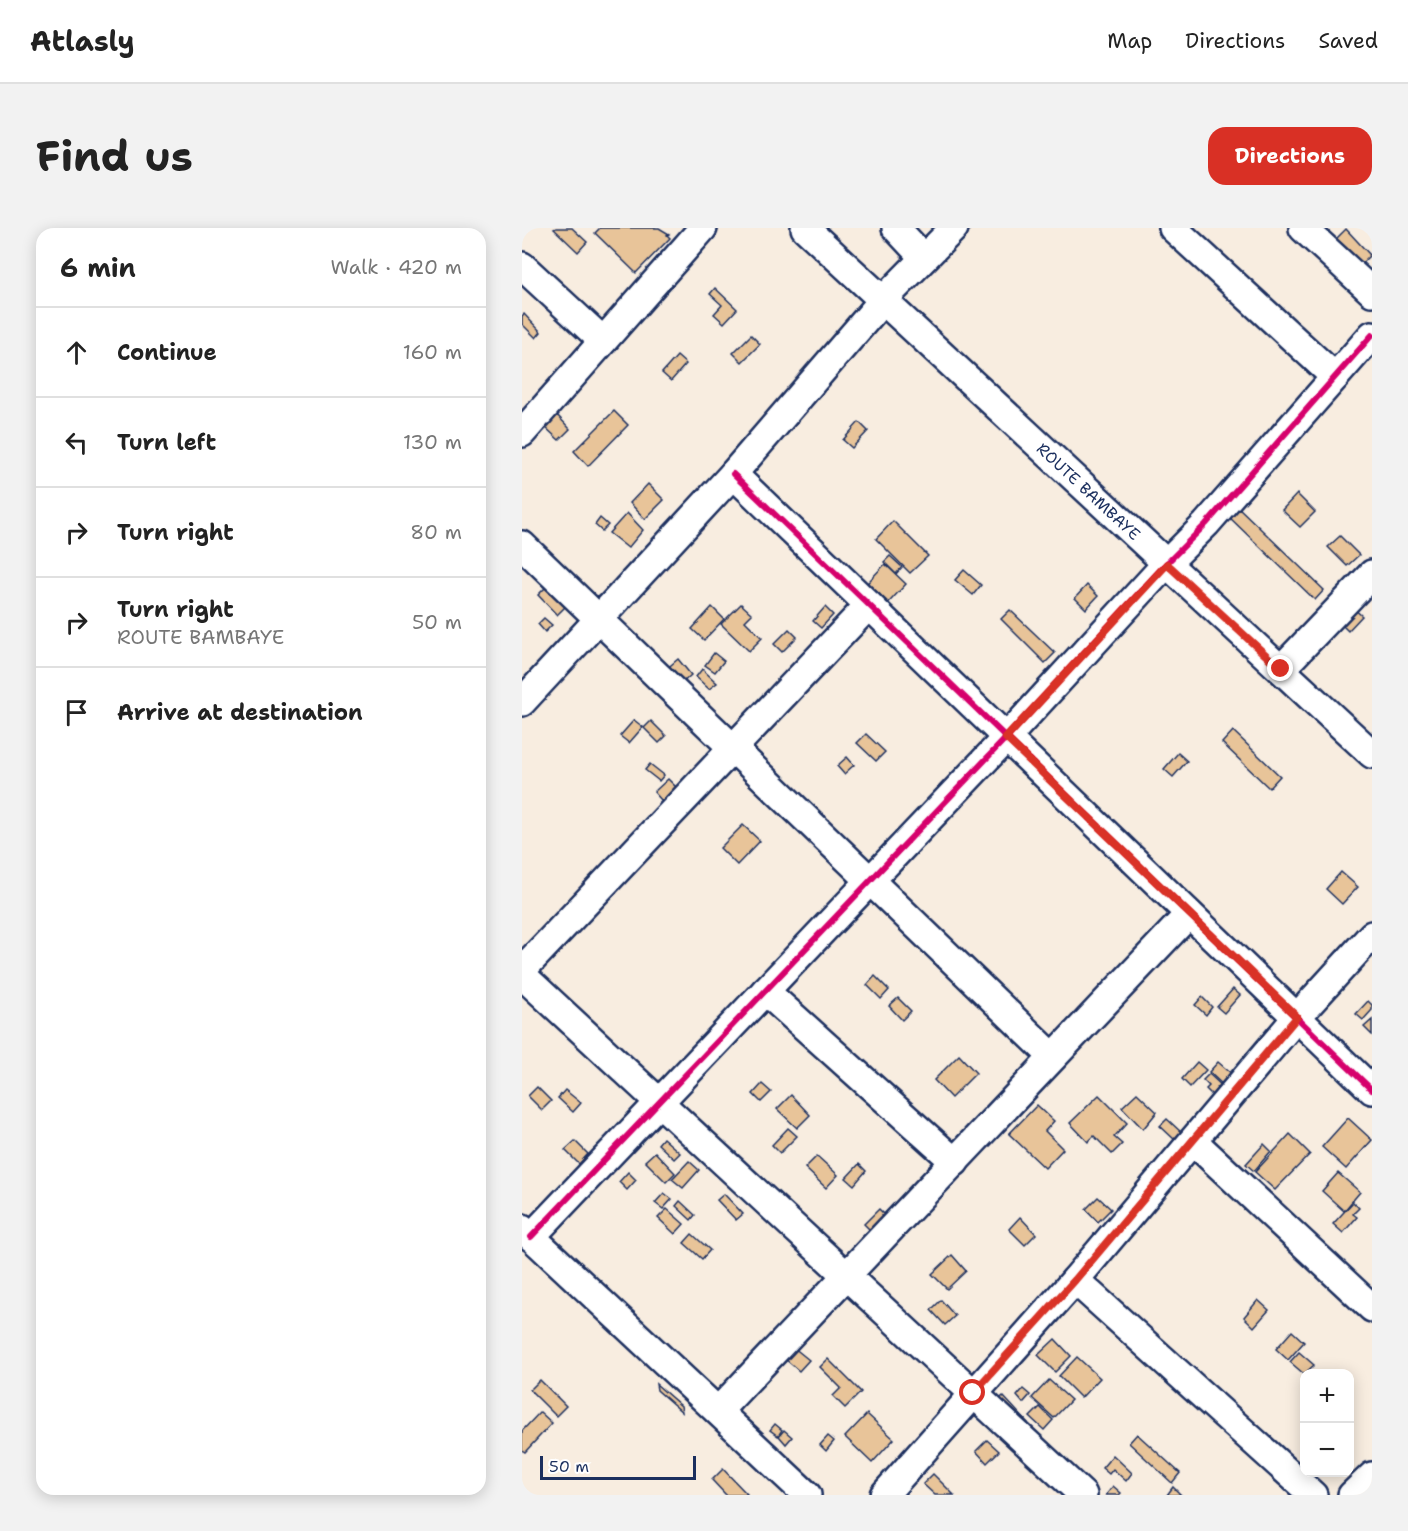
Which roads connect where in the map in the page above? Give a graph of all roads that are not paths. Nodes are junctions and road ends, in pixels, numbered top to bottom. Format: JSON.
{"nodes":[{"id":1,"x":703,"y":228,"type":"edge"},
{"id":2,"x":806,"y":228,"type":"edge"},
{"id":3,"x":896,"y":228,"type":"edge"},
{"id":4,"x":954,"y":228,"type":"edge"},
{"id":5,"x":1173,"y":228,"type":"edge"},
{"id":6,"x":1303,"y":228,"type":"edge"},
{"id":7,"x":924,"y":258,"type":"junction"},
{"id":8,"x":522,"y":266,"type":"edge"},
{"id":9,"x":1372,"y":292,"type":"edge"},
{"id":10,"x":883,"y":300,"type":"junction"},
{"id":11,"x":1372,"y":335,"type":"edge"},
{"id":12,"x":603,"y":341,"type":"junction"},
{"id":13,"x":1335,"y":377,"type":"junction"},
{"id":14,"x":522,"y":433,"type":"edge"},
{"id":15,"x":733,"y":474,"type":"junction"},
{"id":16,"x":522,"y":545,"type":"edge"},
{"id":17,"x":1167,"y":564,"type":"junction"},
{"id":18,"x":1372,"y":574,"type":"edge"},
{"id":19,"x":869,"y":605,"type":"junction"},
{"id":20,"x":599,"y":619,"type":"junction"},
{"id":21,"x":1281,"y":669,"type":"junction"},
{"id":22,"x":522,"y":702,"type":"edge"},
{"id":23,"x":1006,"y":738,"type":"junction"},
{"id":24,"x":733,"y":748,"type":"junction"},
{"id":25,"x":1372,"y":754,"type":"edge"},
{"id":26,"x":870,"y":881,"type":"junction"},
{"id":27,"x":1189,"y":914,"type":"junction"},
{"id":28,"x":1372,"y":935,"type":"edge"},
{"id":29,"x":522,"y":970,"type":"edge"},
{"id":30,"x":522,"y":975,"type":"edge"},
{"id":31,"x":765,"y":991,"type":"junction"},
{"id":32,"x":1297,"y":1017,"type":"junction"},
{"id":33,"x":1053,"y":1057,"type":"junction"},
{"id":34,"x":1372,"y":1090,"type":"edge"},
{"id":35,"x":659,"y":1102,"type":"junction"},
{"id":36,"x":1193,"y":1141,"type":"junction"},
{"id":37,"x":954,"y":1162,"type":"junction"},
{"id":38,"x":527,"y":1233,"type":"edge"},
{"id":39,"x":847,"y":1276,"type":"junction"},
{"id":40,"x":1075,"y":1280,"type":"junction"},
{"id":41,"x":1372,"y":1308,"type":"edge"},
{"id":42,"x":973,"y":1393,"type":"junction"},
{"id":43,"x":718,"y":1412,"type":"junction"},
{"id":44,"x":1372,"y":1476,"type":"edge"},
{"id":45,"x":807,"y":1495,"type":"edge"},
{"id":46,"x":884,"y":1495,"type":"edge"},
{"id":47,"x":1083,"y":1495,"type":"edge"},
{"id":48,"x":1313,"y":1495,"type":"edge"},
{"id":49,"x":1352,"y":1495,"type":"edge"}],
"edges":[{"from":1,"to":12,"type":"street"},
{"from":2,"to":10,"type":"street","name":"ROUTE BAMBAYE"},
{"from":3,"to":7,"type":"street"},
{"from":4,"to":7,"type":"street"},
{"from":5,"to":13,"type":"street"},
{"from":6,"to":9,"type":"street"},
{"from":7,"to":10,"type":"street"},
{"from":8,"to":12,"type":"street"},
{"from":10,"to":15,"type":"street"},
{"from":10,"to":17,"type":"street","name":"ROUTE BAMBAYE"},
{"from":11,"to":13,"type":"street"},
{"from":12,"to":14,"type":"street"},
{"from":13,"to":17,"type":"street"},
{"from":15,"to":19,"type":"street"},
{"from":15,"to":20,"type":"street"},
{"from":16,"to":20,"type":"street"},
{"from":17,"to":21,"type":"street","name":"ROUTE BAMBAYE"},
{"from":17,"to":23,"type":"street"},
{"from":18,"to":21,"type":"street"},
{"from":19,"to":23,"type":"street"},
{"from":19,"to":24,"type":"street"},
{"from":20,"to":22,"type":"street"},
{"from":20,"to":24,"type":"street"},
{"from":21,"to":25,"type":"street","name":"ROUTE BAMBAYE"},
{"from":23,"to":26,"type":"street"},
{"from":23,"to":27,"type":"street"},
{"from":24,"to":26,"type":"street"},
{"from":24,"to":29,"type":"street"},
{"from":26,"to":31,"type":"street"},
{"from":26,"to":33,"type":"street"},
{"from":27,"to":32,"type":"street"},
{"from":27,"to":33,"type":"street"},
{"from":28,"to":32,"type":"street"},
{"from":30,"to":35,"type":"street"},
{"from":31,"to":35,"type":"street"},
{"from":31,"to":37,"type":"street"},
{"from":32,"to":34,"type":"street"},
{"from":32,"to":36,"type":"street"},
{"from":33,"to":37,"type":"street"},
{"from":35,"to":38,"type":"street"},
{"from":35,"to":39,"type":"street"},
{"from":36,"to":40,"type":"street"},
{"from":36,"to":41,"type":"street"},
{"from":37,"to":39,"type":"street"},
{"from":38,"to":43,"type":"street"},
{"from":39,"to":42,"type":"street"},
{"from":39,"to":43,"type":"street"},
{"from":40,"to":42,"type":"street"},
{"from":40,"to":48,"type":"street"},
{"from":42,"to":46,"type":"street"},
{"from":42,"to":47,"type":"street"},
{"from":43,"to":45,"type":"street"},
{"from":44,"to":49,"type":"street"}]}
